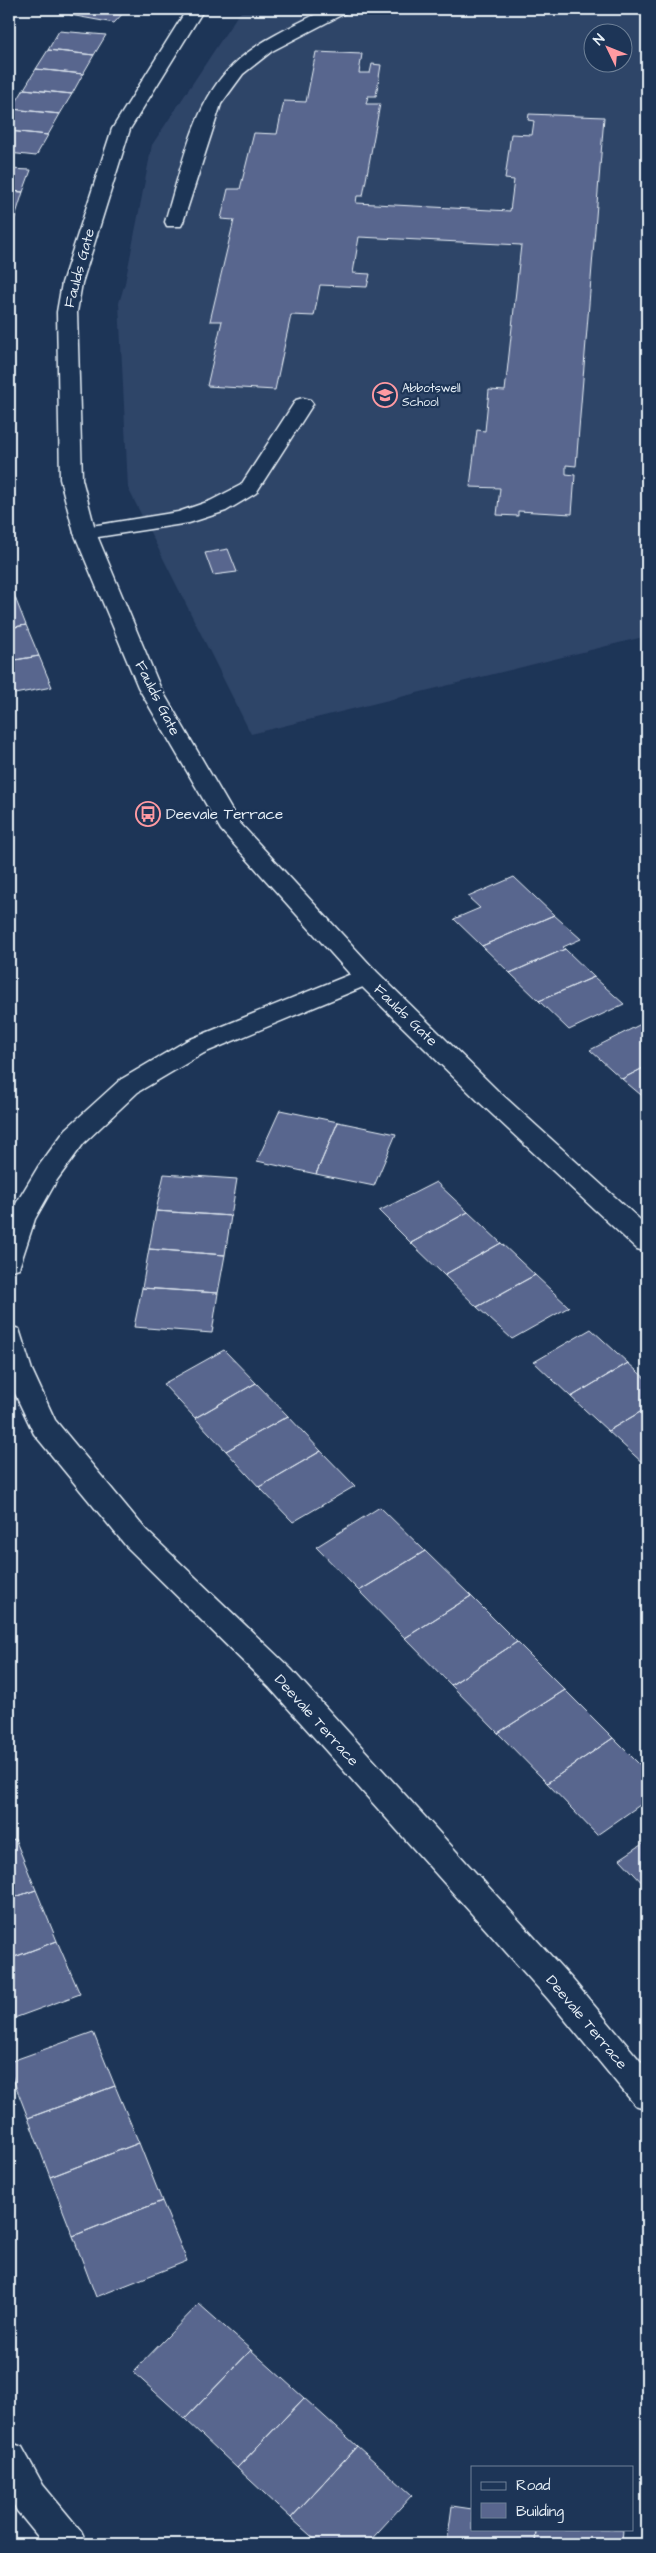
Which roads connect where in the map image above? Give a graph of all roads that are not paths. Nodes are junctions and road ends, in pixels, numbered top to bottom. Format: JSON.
{"nodes":[{"id":1,"x":195,"y":9,"type":"edge"},
{"id":2,"x":338,"y":9,"type":"edge"},
{"id":3,"x":174,"y":222,"type":"dead end"},
{"id":4,"x":303,"y":404,"type":"dead end"},
{"id":5,"x":85,"y":533,"type":"junction"},
{"id":6,"x":366,"y":976,"type":"junction"},
{"id":7,"x":647,"y":1242,"type":"edge"},
{"id":8,"x":9,"y":1261,"type":"edge"},
{"id":9,"x":9,"y":1336,"type":"edge"},
{"id":10,"x":647,"y":2094,"type":"edge"},
{"id":11,"x":9,"y":2460,"type":"edge"},
{"id":12,"x":68,"y":2544,"type":"edge"}],
"edges":[{"from":1,"to":5,"type":"street","name":"Faulds Gate"},
{"from":2,"to":3,"type":"street"},
{"from":4,"to":5,"type":"street"},
{"from":5,"to":6,"type":"street","name":"Faulds Gate"},
{"from":6,"to":7,"type":"street","name":"Faulds Gate"},
{"from":6,"to":8,"type":"street"},
{"from":9,"to":10,"type":"street","name":"Deevale Terrace"},
{"from":11,"to":12,"type":"street"}]}
